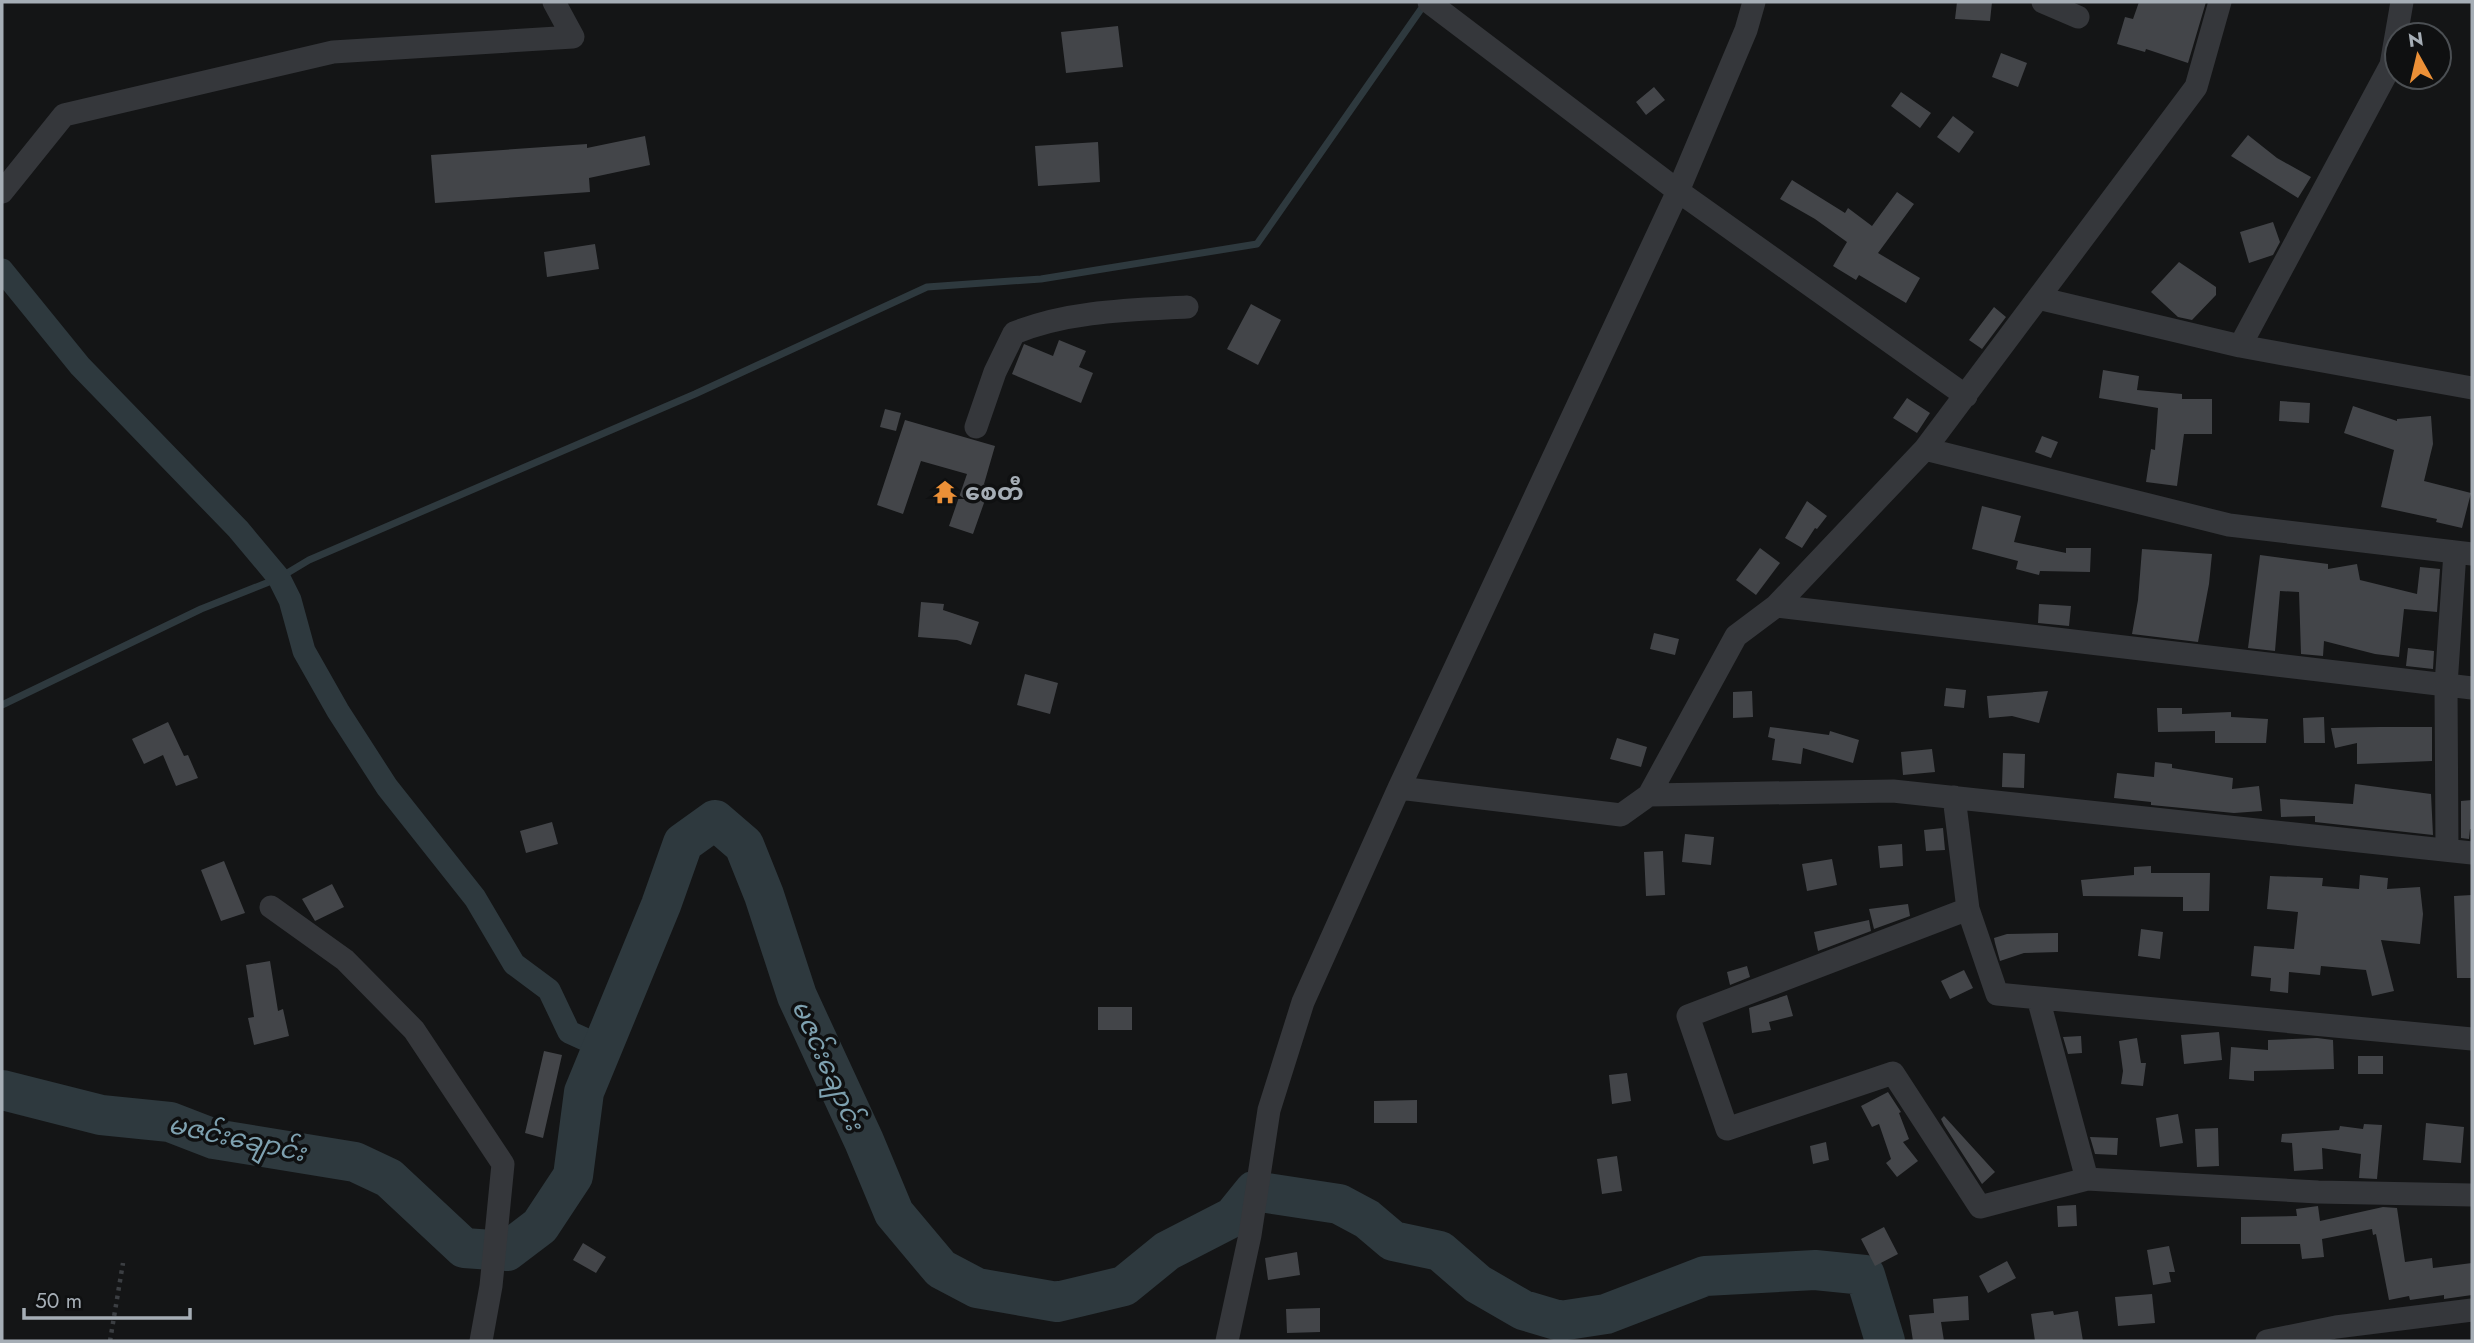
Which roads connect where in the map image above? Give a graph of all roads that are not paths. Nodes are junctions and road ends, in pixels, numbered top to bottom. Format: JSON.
{"nodes":[{"id":1,"x":554,"y":2,"type":"edge"},
{"id":2,"x":1429,"y":2,"type":"edge"},
{"id":3,"x":1754,"y":2,"type":"edge"},
{"id":4,"x":2043,"y":2,"type":"edge"},
{"id":5,"x":2220,"y":2,"type":"edge"},
{"id":6,"x":2402,"y":2,"type":"edge"},
{"id":7,"x":2078,"y":17,"type":"dead end"},
{"id":8,"x":1678,"y":191,"type":"junction"},
{"id":9,"x":2,"y":192,"type":"edge"},
{"id":10,"x":2038,"y":299,"type":"junction"},
{"id":11,"x":1187,"y":307,"type":"dead end"},
{"id":12,"x":2240,"y":346,"type":"junction"},
{"id":13,"x":2472,"y":388,"type":"edge"},
{"id":14,"x":1966,"y":396,"type":"junction"},
{"id":15,"x":976,"y":428,"type":"dead end"},
{"id":16,"x":1925,"y":449,"type":"junction"},
{"id":17,"x":2464,"y":553,"type":"edge"},
{"id":18,"x":1776,"y":606,"type":"junction"},
{"id":19,"x":2446,"y":685,"type":"junction"},
{"id":20,"x":2472,"y":688,"type":"edge"},
{"id":21,"x":1399,"y":788,"type":"junction"},
{"id":22,"x":1649,"y":795,"type":"junction"},
{"id":23,"x":1954,"y":797,"type":"junction"},
{"id":24,"x":2446,"y":850,"type":"junction"},
{"id":25,"x":2472,"y":853,"type":"edge"},
{"id":26,"x":271,"y":907,"type":"dead end"},
{"id":27,"x":1968,"y":909,"type":"junction"},
{"id":28,"x":2038,"y":998,"type":"junction"},
{"id":29,"x":2472,"y":1039,"type":"edge"},
{"id":30,"x":2087,"y":1179,"type":"junction"},
{"id":31,"x":2472,"y":1195,"type":"edge"},
{"id":32,"x":2472,"y":1310,"type":"edge"},
{"id":33,"x":481,"y":1341,"type":"edge"},
{"id":34,"x":1227,"y":1341,"type":"edge"},
{"id":35,"x":2267,"y":1341,"type":"edge"}],
"edges":[{"from":1,"to":9,"type":"street"},
{"from":2,"to":8,"type":"street"},
{"from":3,"to":8,"type":"street"},
{"from":4,"to":7,"type":"street"},
{"from":5,"to":10,"type":"street"},
{"from":6,"to":12,"type":"street"},
{"from":8,"to":14,"type":"street"},
{"from":8,"to":21,"type":"street"},
{"from":10,"to":12,"type":"street"},
{"from":10,"to":14,"type":"street"},
{"from":11,"to":15,"type":"street"},
{"from":12,"to":13,"type":"street"},
{"from":14,"to":16,"type":"street"},
{"from":16,"to":17,"type":"street"},
{"from":16,"to":18,"type":"street"},
{"from":17,"to":19,"type":"street"},
{"from":18,"to":19,"type":"street"},
{"from":18,"to":22,"type":"street"},
{"from":19,"to":20,"type":"street"},
{"from":19,"to":24,"type":"street"},
{"from":21,"to":22,"type":"street"},
{"from":21,"to":34,"type":"street"},
{"from":22,"to":23,"type":"street"},
{"from":23,"to":24,"type":"street"},
{"from":23,"to":27,"type":"street"},
{"from":24,"to":25,"type":"street"},
{"from":26,"to":33,"type":"street"},
{"from":27,"to":28,"type":"street"},
{"from":27,"to":30,"type":"street"},
{"from":28,"to":29,"type":"street"},
{"from":28,"to":30,"type":"street"},
{"from":30,"to":31,"type":"street"},
{"from":32,"to":35,"type":"street"}]}
